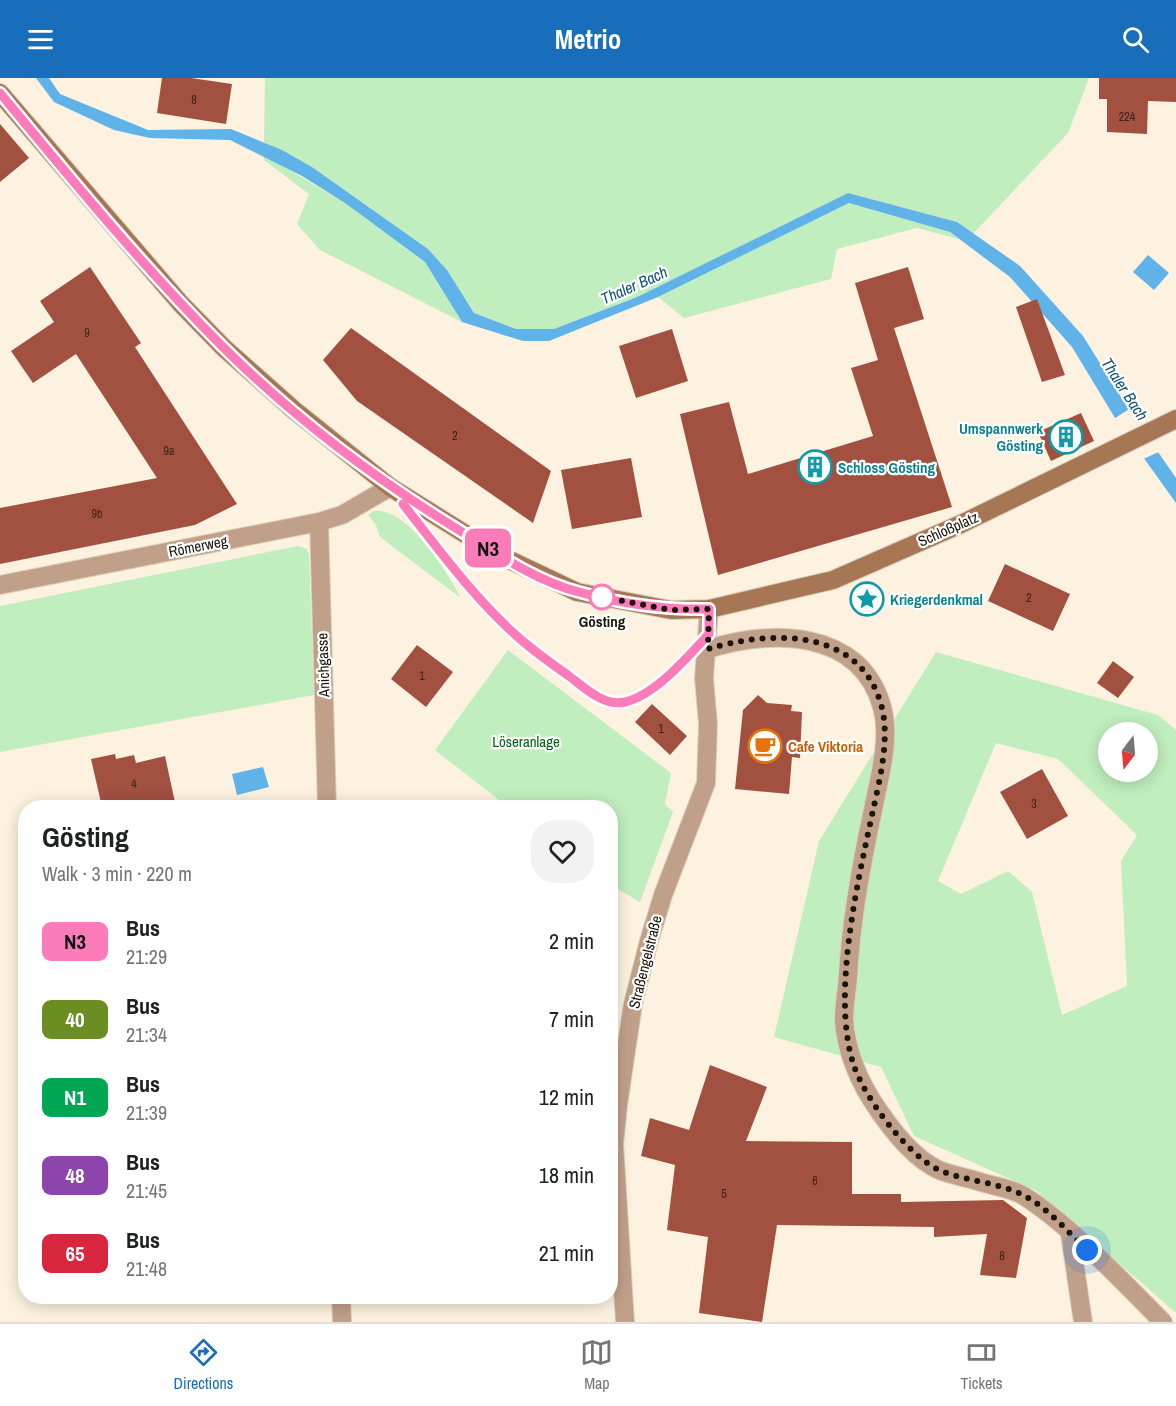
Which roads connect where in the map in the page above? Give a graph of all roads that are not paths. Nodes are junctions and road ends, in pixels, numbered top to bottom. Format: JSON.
{"nodes":[{"id":1,"x":0,"y":93,"type":"edge"},
{"id":2,"x":1176,"y":419,"type":"edge"},
{"id":3,"x":390,"y":487,"type":"junction"},
{"id":4,"x":318,"y":522,"type":"junction"},
{"id":5,"x":0,"y":585,"type":"edge"},
{"id":6,"x":709,"y":609,"type":"junction"},
{"id":7,"x":708,"y":649,"type":"junction"},
{"id":8,"x":327,"y":800,"type":"edge"},
{"id":9,"x":618,"y":1105,"type":"edge"},
{"id":10,"x":618,"y":1209,"type":"edge"},
{"id":11,"x":1070,"y":1234,"type":"junction"},
{"id":12,"x":341,"y":1304,"type":"edge"},
{"id":13,"x":342,"y":1322,"type":"edge"},
{"id":14,"x":625,"y":1322,"type":"edge"},
{"id":15,"x":1083,"y":1322,"type":"edge"},
{"id":16,"x":1163,"y":1322,"type":"edge"}],
"edges":[{"from":1,"to":3,"type":"main road","name":"Schloßplatz"},
{"from":2,"to":6,"type":"main road","name":"Schloßplatz"},
{"from":3,"to":4,"type":"street","name":"Römerweg"},
{"from":3,"to":6,"type":"main road","name":"Schloßplatz"},
{"from":4,"to":5,"type":"street","name":"Römerweg"},
{"from":4,"to":8,"type":"street","name":"Anichgasse"},
{"from":6,"to":7,"type":"street","name":"Straßengelstraße"},
{"from":7,"to":9,"type":"street","name":"Straßengelstraße"},
{"from":7,"to":11,"type":"street"},
{"from":10,"to":14,"type":"street","name":"Straßengelstraße"},
{"from":11,"to":15,"type":"street"},
{"from":11,"to":16,"type":"street"},
{"from":12,"to":13,"type":"street"}]}
